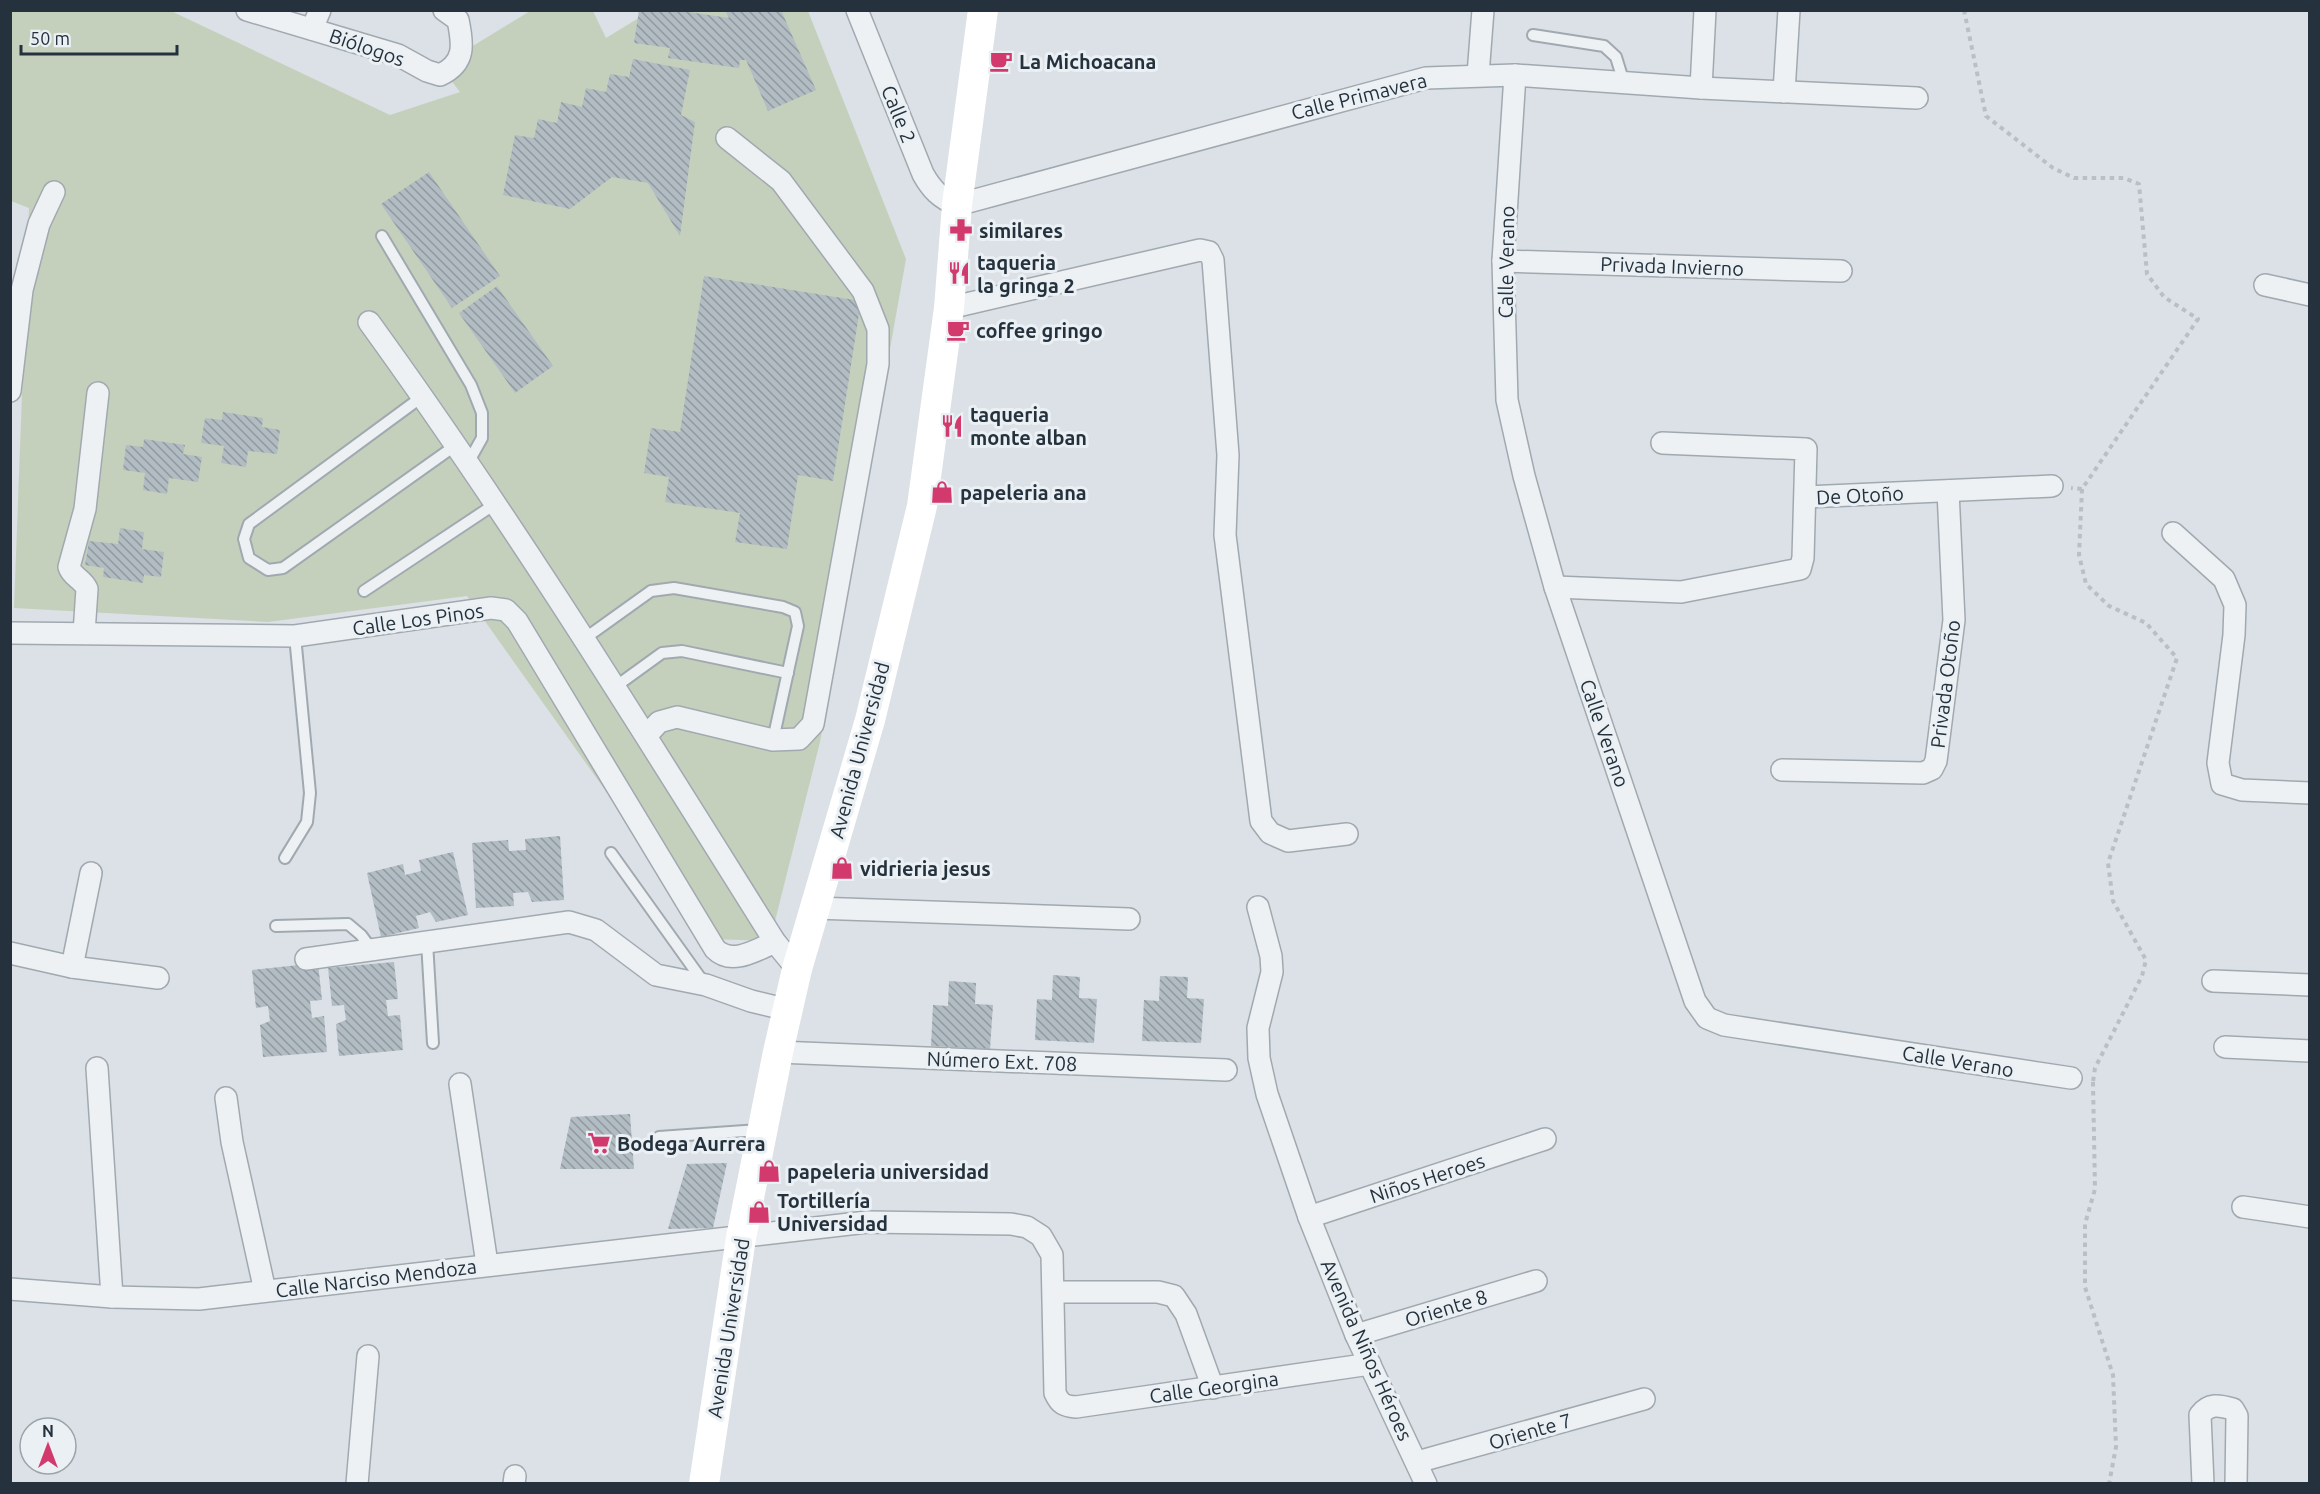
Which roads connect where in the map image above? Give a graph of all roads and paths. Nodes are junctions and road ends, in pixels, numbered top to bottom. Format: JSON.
{"nodes":[{"id":1,"x":247,"y":10,"type":"edge"},
{"id":2,"x":444,"y":10,"type":"edge"},
{"id":3,"x":856,"y":10,"type":"edge"},
{"id":4,"x":983,"y":10,"type":"edge"},
{"id":5,"x":1482,"y":10,"type":"edge"},
{"id":6,"x":1705,"y":10,"type":"edge"},
{"id":7,"x":1789,"y":10,"type":"edge"},
{"id":8,"x":1964,"y":10,"type":"edge"},
{"id":9,"x":316,"y":20,"type":"edge"},
{"id":10,"x":1533,"y":35,"type":"dead end"},
{"id":11,"x":1478,"y":75,"type":"junction"},
{"id":12,"x":1515,"y":75,"type":"junction"},
{"id":13,"x":1624,"y":83,"type":"junction"},
{"id":14,"x":1701,"y":88,"type":"junction"},
{"id":15,"x":1784,"y":92,"type":"junction"},
{"id":16,"x":1917,"y":98,"type":"dead end"},
{"id":17,"x":727,"y":138,"type":"dead end"},
{"id":18,"x":54,"y":192,"type":"dead end"},
{"id":19,"x":957,"y":205,"type":"junction"},
{"id":20,"x":382,"y":236,"type":"dead end"},
{"id":21,"x":1503,"y":261,"type":"junction"},
{"id":22,"x":1841,"y":271,"type":"dead end"},
{"id":23,"x":2265,"y":285,"type":"dead end"},
{"id":24,"x":2310,"y":295,"type":"edge"},
{"id":25,"x":949,"y":308,"type":"junction"},
{"id":26,"x":369,"y":322,"type":"dead end"},
{"id":27,"x":10,"y":391,"type":"edge"},
{"id":28,"x":98,"y":393,"type":"dead end"},
{"id":29,"x":423,"y":396,"type":"junction"},
{"id":30,"x":1662,"y":443,"type":"dead end"},
{"id":31,"x":456,"y":446,"type":"junction"},
{"id":32,"x":468,"y":464,"type":"junction"},
{"id":33,"x":2052,"y":486,"type":"joint"},
{"id":34,"x":2082,"y":489,"type":"junction"},
{"id":35,"x":1948,"y":491,"type":"junction"},
{"id":36,"x":1806,"y":497,"type":"junction"},
{"id":37,"x":495,"y":504,"type":"junction"},
{"id":38,"x":2173,"y":533,"type":"dead end"},
{"id":39,"x":1555,"y":587,"type":"junction"},
{"id":40,"x":364,"y":591,"type":"dead end"},
{"id":41,"x":10,"y":633,"type":"edge"},
{"id":42,"x":84,"y":633,"type":"junction"},
{"id":43,"x":295,"y":636,"type":"junction"},
{"id":44,"x":584,"y":639,"type":"junction"},
{"id":45,"x":788,"y":673,"type":"junction"},
{"id":46,"x":615,"y":687,"type":"junction"},
{"id":47,"x":647,"y":735,"type":"junction"},
{"id":48,"x":773,"y":740,"type":"junction"},
{"id":49,"x":1782,"y":770,"type":"dead end"},
{"id":50,"x":2310,"y":793,"type":"edge"},
{"id":51,"x":1347,"y":834,"type":"dead end"},
{"id":52,"x":611,"y":853,"type":"dead end"},
{"id":53,"x":285,"y":858,"type":"dead end"},
{"id":54,"x":91,"y":873,"type":"dead end"},
{"id":55,"x":1258,"y":907,"type":"dead end"},
{"id":56,"x":815,"y":908,"type":"junction"},
{"id":57,"x":1129,"y":919,"type":"dead end"},
{"id":58,"x":276,"y":926,"type":"dead end"},
{"id":59,"x":427,"y":942,"type":"junction"},
{"id":60,"x":775,"y":942,"type":"junction"},
{"id":61,"x":372,"y":951,"type":"junction"},
{"id":62,"x":10,"y":953,"type":"edge"},
{"id":63,"x":306,"y":959,"type":"dead end"},
{"id":64,"x":72,"y":967,"type":"junction"},
{"id":65,"x":797,"y":969,"type":"junction"},
{"id":66,"x":158,"y":978,"type":"dead end"},
{"id":67,"x":2213,"y":981,"type":"dead end"},
{"id":68,"x":2310,"y":985,"type":"edge"},
{"id":69,"x":706,"y":986,"type":"junction"},
{"id":70,"x":788,"y":1010,"type":"junction"},
{"id":71,"x":433,"y":1043,"type":"dead end"},
{"id":72,"x":2225,"y":1047,"type":"dead end"},
{"id":73,"x":2310,"y":1051,"type":"edge"},
{"id":74,"x":778,"y":1052,"type":"junction"},
{"id":75,"x":97,"y":1068,"type":"dead end"},
{"id":76,"x":1226,"y":1070,"type":"dead end"},
{"id":77,"x":2072,"y":1078,"type":"joint"},
{"id":78,"x":2093,"y":1082,"type":"junction"},
{"id":79,"x":460,"y":1084,"type":"dead end"},
{"id":80,"x":226,"y":1098,"type":"dead end"},
{"id":81,"x":763,"y":1130,"type":"junction"},
{"id":82,"x":659,"y":1137,"type":"dead end"},
{"id":83,"x":1545,"y":1139,"type":"dead end"},
{"id":84,"x":2243,"y":1207,"type":"dead end"},
{"id":85,"x":1309,"y":1216,"type":"junction"},
{"id":86,"x":2310,"y":1217,"type":"edge"},
{"id":87,"x":741,"y":1238,"type":"junction"},
{"id":88,"x":487,"y":1264,"type":"junction"},
{"id":89,"x":1536,"y":1281,"type":"dead end"},
{"id":90,"x":10,"y":1289,"type":"edge"},
{"id":91,"x":265,"y":1291,"type":"junction"},
{"id":92,"x":1054,"y":1292,"type":"junction"},
{"id":93,"x":112,"y":1297,"type":"junction"},
{"id":94,"x":1356,"y":1335,"type":"junction"},
{"id":95,"x":368,"y":1356,"type":"dead end"},
{"id":96,"x":1370,"y":1364,"type":"junction"},
{"id":97,"x":1213,"y":1388,"type":"junction"},
{"id":98,"x":1644,"y":1399,"type":"dead end"},
{"id":99,"x":1059,"y":1402,"type":"joint"},
{"id":100,"x":1417,"y":1462,"type":"junction"},
{"id":101,"x":357,"y":1484,"type":"edge"},
{"id":102,"x":704,"y":1484,"type":"edge"},
{"id":103,"x":1426,"y":1484,"type":"edge"},
{"id":104,"x":2109,"y":1484,"type":"edge"},
{"id":105,"x":2203,"y":1484,"type":"edge"},
{"id":106,"x":2236,"y":1484,"type":"edge"}],
"edges":[{"from":1,"to":9,"type":"street","name":"Biólogos"},
{"from":2,"to":9,"type":"street","name":"Biólogos"},
{"from":3,"to":19,"type":"street","name":"Calle 2"},
{"from":4,"to":19,"type":"street","name":"Avenida Universidad"},
{"from":5,"to":11,"type":"street"},
{"from":6,"to":14,"type":"street"},
{"from":7,"to":15,"type":"street"},
{"from":8,"to":34,"type":"path"},
{"from":10,"to":13,"type":"lane"},
{"from":11,"to":12,"type":"street","name":"Calle Primavera"},
{"from":11,"to":19,"type":"street","name":"Calle Primavera"},
{"from":12,"to":13,"type":"street","name":"Calle Primavera"},
{"from":12,"to":21,"type":"street","name":"Calle Verano"},
{"from":13,"to":14,"type":"street","name":"Calle Primavera"},
{"from":14,"to":15,"type":"street","name":"Calle Primavera"},
{"from":15,"to":16,"type":"street","name":"Calle Primavera"},
{"from":17,"to":48,"type":"street"},
{"from":18,"to":27,"type":"street"},
{"from":19,"to":25,"type":"street","name":"Avenida Universidad"},
{"from":20,"to":32,"type":"lane"},
{"from":21,"to":22,"type":"street","name":"Privada Invierno"},
{"from":21,"to":39,"type":"street","name":"Calle Verano"},
{"from":23,"to":24,"type":"street"},
{"from":25,"to":51,"type":"street"},
{"from":25,"to":56,"type":"street","name":"Avenida Universidad"},
{"from":26,"to":29,"type":"street"},
{"from":28,"to":42,"type":"street"},
{"from":29,"to":31,"type":"street"},
{"from":29,"to":31,"type":"lane"},
{"from":30,"to":36,"type":"street"},
{"from":31,"to":32,"type":"street"},
{"from":32,"to":37,"type":"street"},
{"from":33,"to":34,"type":"path"},
{"from":33,"to":35,"type":"street","name":"De Otoño"},
{"from":34,"to":78,"type":"path"},
{"from":35,"to":36,"type":"street","name":"De Otoño"},
{"from":35,"to":49,"type":"street","name":"Privada Otoño"},
{"from":36,"to":39,"type":"street","name":"De Otoño"},
{"from":37,"to":40,"type":"lane"},
{"from":37,"to":44,"type":"street"},
{"from":38,"to":50,"type":"street"},
{"from":39,"to":77,"type":"street","name":"Calle Verano"},
{"from":41,"to":42,"type":"street","name":"Calle Los Pinos"},
{"from":42,"to":43,"type":"street","name":"Calle Los Pinos"},
{"from":43,"to":53,"type":"lane"},
{"from":43,"to":60,"type":"street","name":"Calle Los Pinos"},
{"from":44,"to":45,"type":"lane"},
{"from":44,"to":46,"type":"street"},
{"from":45,"to":46,"type":"lane"},
{"from":45,"to":48,"type":"lane"},
{"from":46,"to":47,"type":"street"},
{"from":47,"to":48,"type":"street"},
{"from":47,"to":60,"type":"street"},
{"from":52,"to":69,"type":"lane"},
{"from":54,"to":64,"type":"street"},
{"from":55,"to":85,"type":"street","name":"Avenida Niños Héroes"},
{"from":56,"to":57,"type":"street"},
{"from":56,"to":65,"type":"street","name":"Avenida Universidad"},
{"from":58,"to":61,"type":"lane"},
{"from":59,"to":61,"type":"street"},
{"from":59,"to":69,"type":"street"},
{"from":59,"to":71,"type":"lane"},
{"from":60,"to":65,"type":"street"},
{"from":61,"to":63,"type":"street"},
{"from":62,"to":64,"type":"street"},
{"from":64,"to":66,"type":"street"},
{"from":65,"to":70,"type":"street","name":"Avenida Universidad"},
{"from":67,"to":68,"type":"street"},
{"from":69,"to":70,"type":"street"},
{"from":70,"to":74,"type":"street","name":"Avenida Universidad"},
{"from":72,"to":73,"type":"street"},
{"from":74,"to":76,"type":"street","name":"Número Ext. 708"},
{"from":74,"to":81,"type":"street","name":"Avenida Universidad"},
{"from":75,"to":93,"type":"street"},
{"from":77,"to":78,"type":"path"},
{"from":78,"to":104,"type":"path"},
{"from":79,"to":88,"type":"street"},
{"from":80,"to":91,"type":"street"},
{"from":81,"to":82,"type":"lane"},
{"from":81,"to":87,"type":"street","name":"Avenida Universidad"},
{"from":83,"to":85,"type":"street","name":"Niños Heroes"},
{"from":84,"to":86,"type":"street"},
{"from":85,"to":94,"type":"street","name":"Avenida Niños Héroes"},
{"from":87,"to":88,"type":"street","name":"Calle Narciso Mendoza"},
{"from":87,"to":92,"type":"street","name":"Calle Narciso Mendoza"},
{"from":87,"to":102,"type":"street","name":"Avenida Universidad"},
{"from":88,"to":91,"type":"street","name":"Calle Narciso Mendoza"},
{"from":89,"to":94,"type":"street","name":"Oriente 8"},
{"from":90,"to":93,"type":"street","name":"Calle Narciso Mendoza"},
{"from":91,"to":93,"type":"street","name":"Calle Narciso Mendoza"},
{"from":92,"to":97,"type":"street"},
{"from":92,"to":99,"type":"street","name":"Calle Narciso Mendoza"},
{"from":94,"to":96,"type":"street","name":"Avenida Niños Héroes"},
{"from":95,"to":101,"type":"street"},
{"from":96,"to":97,"type":"street","name":"Calle Georgina"},
{"from":96,"to":100,"type":"street","name":"Avenida Niños Héroes"},
{"from":97,"to":99,"type":"street","name":"Calle Georgina"},
{"from":98,"to":100,"type":"street","name":"Oriente 7"},
{"from":100,"to":103,"type":"street","name":"Avenida Niños Héroes"},
{"from":105,"to":106,"type":"street"}]}
